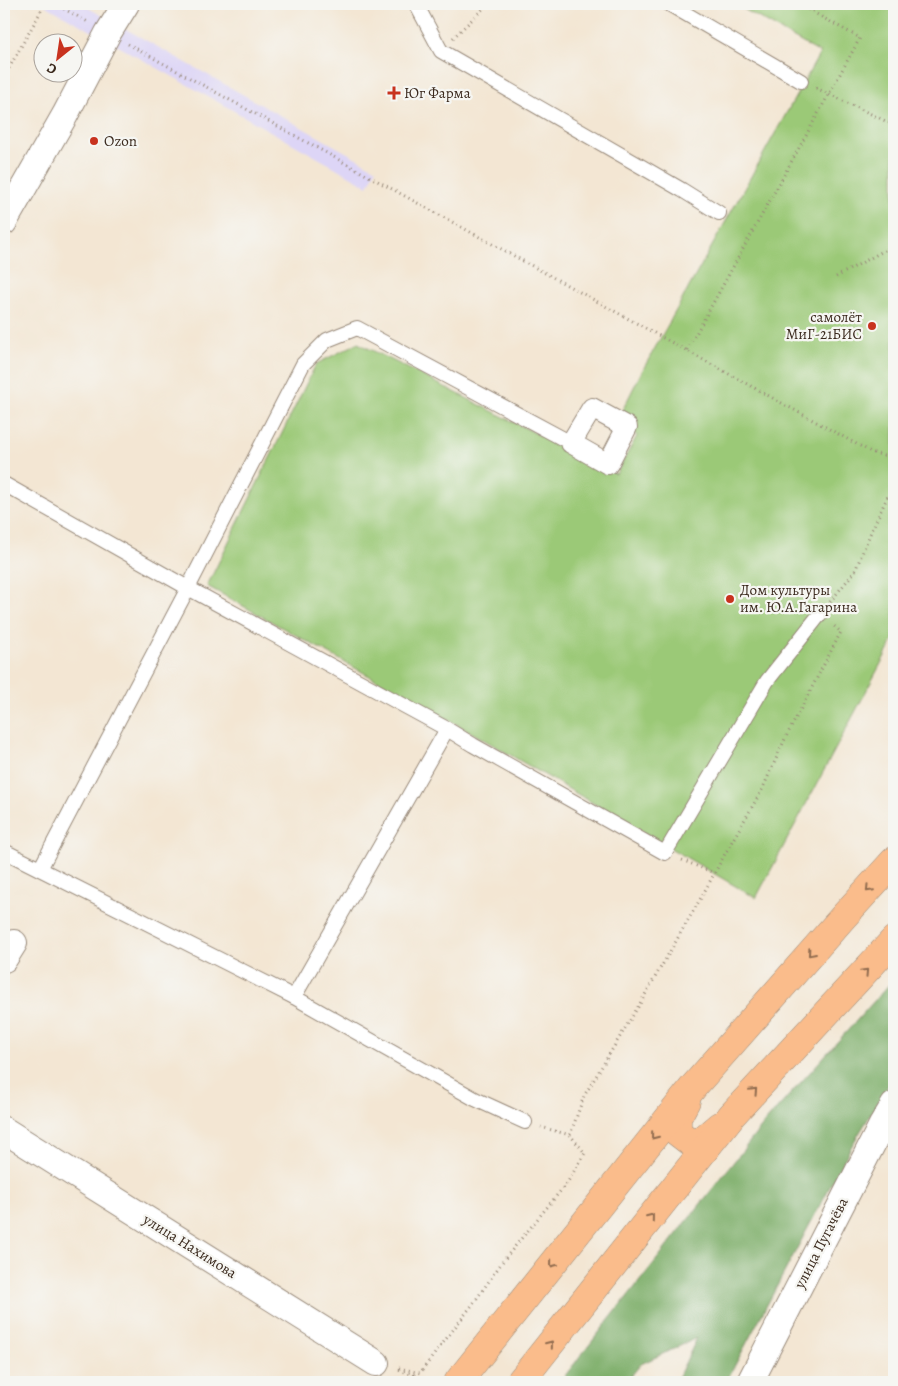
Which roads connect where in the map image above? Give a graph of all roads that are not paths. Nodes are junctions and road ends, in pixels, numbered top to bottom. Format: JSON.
{"nodes":[{"id":1,"x":126,"y":4,"type":"edge"},
{"id":2,"x":416,"y":4,"type":"edge"},
{"id":3,"x":669,"y":4,"type":"edge"},
{"id":4,"x":801,"y":81,"type":"dead end"},
{"id":5,"x":719,"y":213,"type":"dead end"},
{"id":6,"x":4,"y":222,"type":"edge"},
{"id":7,"x":570,"y":443,"type":"dead end"},
{"id":8,"x":4,"y":484,"type":"edge"},
{"id":9,"x":188,"y":588,"type":"junction"},
{"id":10,"x":820,"y":614,"type":"road end"},
{"id":11,"x":447,"y":729,"type":"junction"},
{"id":12,"x":4,"y":851,"type":"edge"},
{"id":13,"x":894,"y":861,"type":"edge"},
{"id":14,"x":40,"y":869,"type":"junction"},
{"id":15,"x":894,"y":940,"type":"edge"},
{"id":16,"x":294,"y":997,"type":"junction"},
{"id":17,"x":695,"y":1084,"type":"junction"},
{"id":18,"x":732,"y":1115,"type":"junction"},
{"id":19,"x":890,"y":1120,"type":"edge"},
{"id":20,"x":525,"y":1122,"type":"road end"},
{"id":21,"x":4,"y":1130,"type":"edge"},
{"id":22,"x":376,"y":1363,"type":"road end"},
{"id":23,"x":458,"y":1382,"type":"edge"},
{"id":24,"x":520,"y":1382,"type":"edge"},
{"id":25,"x":750,"y":1382,"type":"edge"}],
"edges":[{"from":1,"to":6,"type":"street"},
{"from":2,"to":5,"type":"lane"},
{"from":3,"to":4,"type":"lane"},
{"from":7,"to":9,"type":"lane"},
{"from":8,"to":9,"type":"lane"},
{"from":9,"to":11,"type":"lane"},
{"from":9,"to":14,"type":"lane"},
{"from":10,"to":11,"type":"lane"},
{"from":11,"to":16,"type":"lane"},
{"from":12,"to":14,"type":"lane"},
{"from":13,"to":17,"type":"highway","one_way":true},
{"from":14,"to":16,"type":"lane"},
{"from":18,"to":15,"type":"highway","one_way":true},
{"from":16,"to":20,"type":"lane"},
{"from":17,"to":18,"type":"highway"},
{"from":17,"to":23,"type":"highway","one_way":true},
{"from":24,"to":18,"type":"highway","one_way":true},
{"from":19,"to":25,"type":"street","name":"улица Пугачёва"},
{"from":21,"to":22,"type":"street","name":"улица Нахимова"}]}
